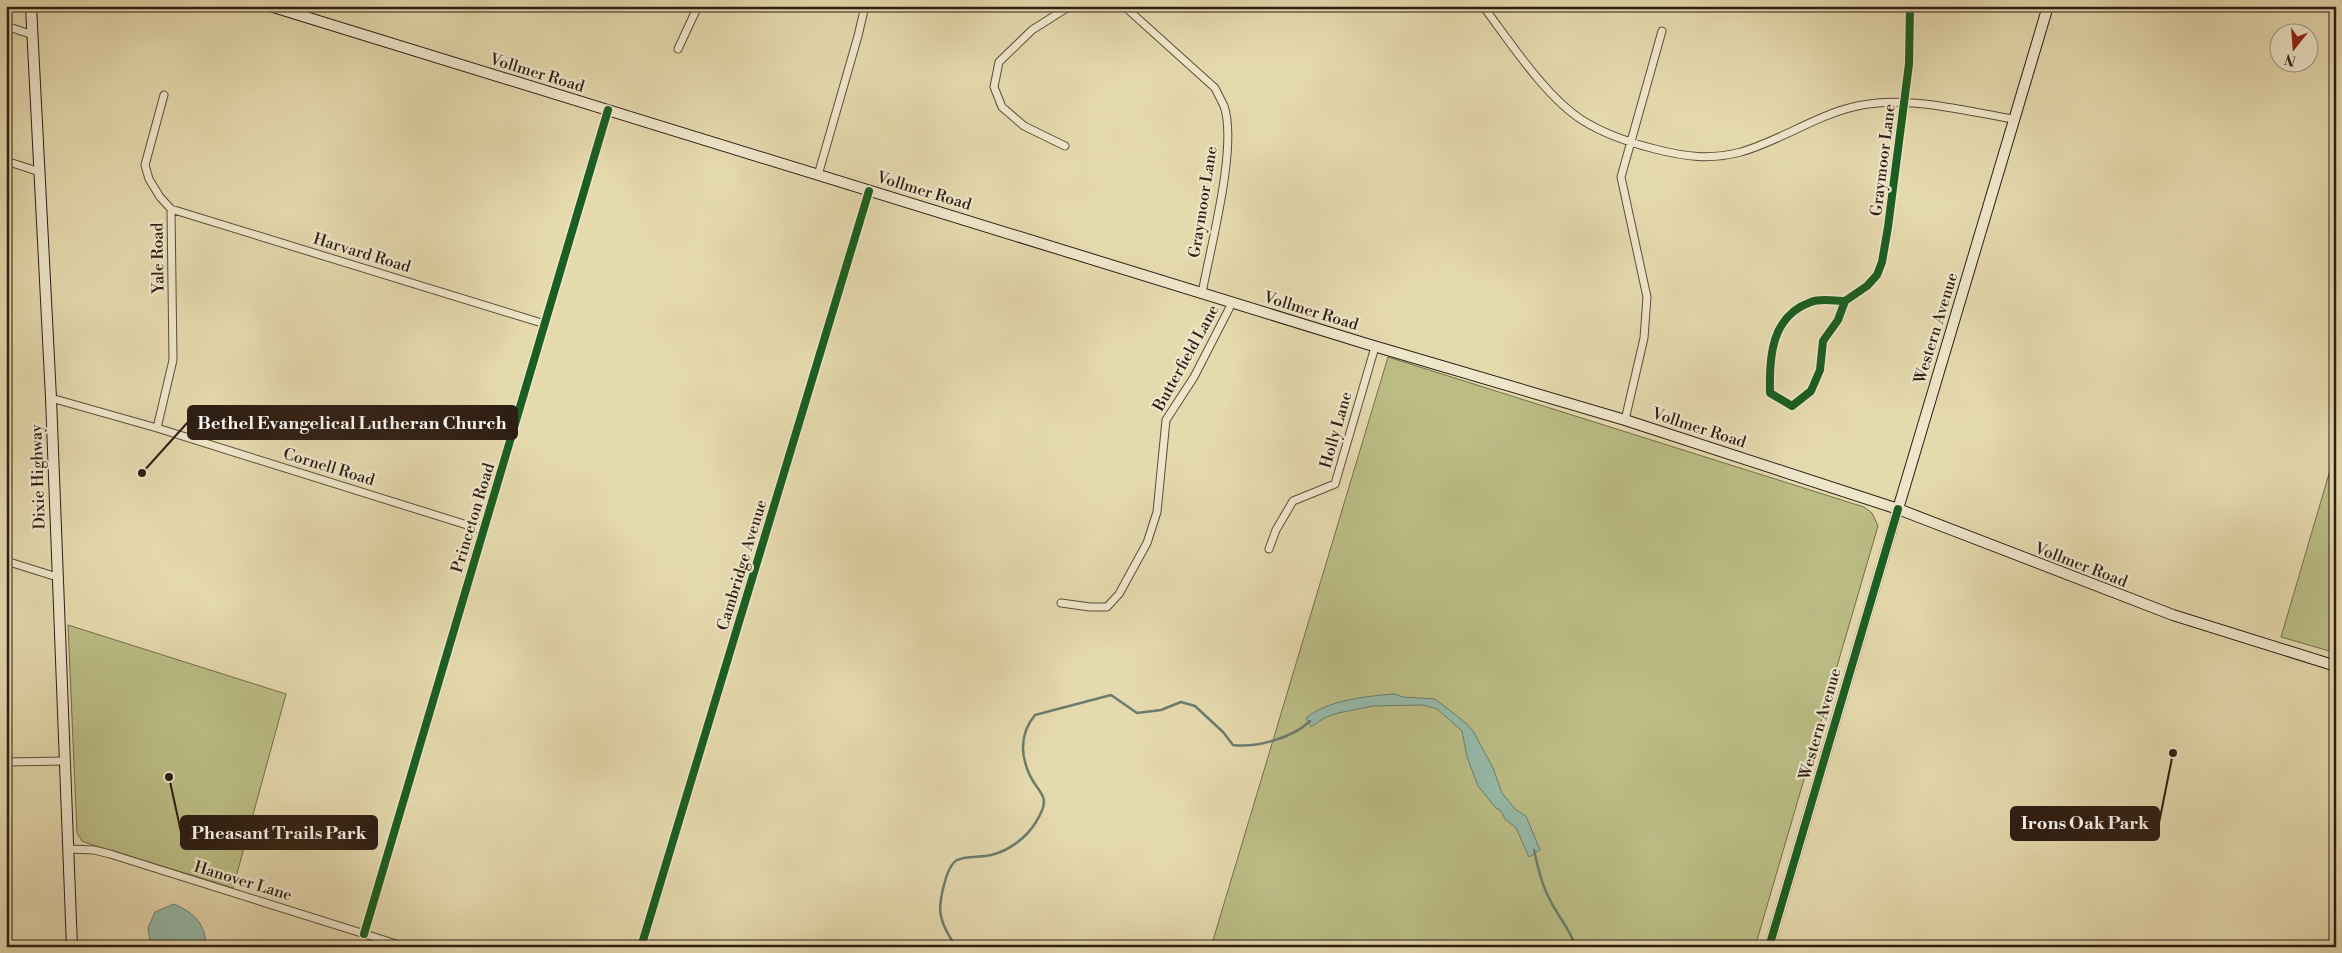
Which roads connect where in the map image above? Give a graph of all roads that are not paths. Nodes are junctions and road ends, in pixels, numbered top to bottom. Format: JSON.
{"nodes":[{"id":1,"x":31,"y":6,"type":"edge"},
{"id":2,"x":270,"y":6,"type":"edge"},
{"id":3,"x":698,"y":6,"type":"edge"},
{"id":4,"x":865,"y":6,"type":"edge"},
{"id":5,"x":1070,"y":6,"type":"edge"},
{"id":6,"x":1124,"y":6,"type":"edge"},
{"id":7,"x":1483,"y":6,"type":"edge"},
{"id":8,"x":1910,"y":6,"type":"edge"},
{"id":9,"x":2048,"y":6,"type":"edge"},
{"id":10,"x":6,"y":26,"type":"edge"},
{"id":11,"x":1662,"y":31,"type":"dead end"},
{"id":12,"x":33,"y":35,"type":"junction"},
{"id":13,"x":678,"y":49,"type":"dead end"},
{"id":14,"x":164,"y":95,"type":"dead end"},
{"id":15,"x":1903,"y":102,"type":"junction"},
{"id":16,"x":608,"y":110,"type":"junction"},
{"id":17,"x":2014,"y":119,"type":"junction"},
{"id":18,"x":1631,"y":143,"type":"junction"},
{"id":19,"x":1065,"y":146,"type":"dead end"},
{"id":20,"x":6,"y":161,"type":"edge"},
{"id":21,"x":40,"y":172,"type":"junction"},
{"id":22,"x":818,"y":175,"type":"junction"},
{"id":23,"x":869,"y":190,"type":"junction"},
{"id":24,"x":171,"y":209,"type":"junction"},
{"id":25,"x":1202,"y":293,"type":"junction"},
{"id":26,"x":1845,"y":301,"type":"junction"},
{"id":27,"x":1232,"y":303,"type":"junction"},
{"id":28,"x":545,"y":324,"type":"junction"},
{"id":29,"x":1375,"y":347,"type":"junction"},
{"id":30,"x":50,"y":398,"type":"junction"},
{"id":31,"x":1625,"y":420,"type":"junction"},
{"id":32,"x":157,"y":428,"type":"junction"},
{"id":33,"x":1898,"y":509,"type":"junction"},
{"id":34,"x":483,"y":530,"type":"junction"},
{"id":35,"x":1269,"y":549,"type":"dead end"},
{"id":36,"x":6,"y":562,"type":"edge"},
{"id":37,"x":57,"y":577,"type":"junction"},
{"id":38,"x":1061,"y":603,"type":"dead end"},
{"id":39,"x":2336,"y":666,"type":"edge"},
{"id":40,"x":6,"y":762,"type":"edge"},
{"id":41,"x":64,"y":762,"type":"junction"},
{"id":42,"x":69,"y":849,"type":"junction"},
{"id":43,"x":364,"y":934,"type":"junction"},
{"id":44,"x":72,"y":947,"type":"edge"},
{"id":45,"x":406,"y":947,"type":"edge"},
{"id":46,"x":641,"y":947,"type":"edge"},
{"id":47,"x":1769,"y":947,"type":"edge"}],
"edges":[{"from":1,"to":12,"type":"main road","name":"Dixie Highway"},
{"from":2,"to":16,"type":"main road","name":"Vollmer Road"},
{"from":3,"to":13,"type":"street"},
{"from":4,"to":22,"type":"street"},
{"from":5,"to":19,"type":"street"},
{"from":6,"to":25,"type":"street","name":"Graymoor Lane"},
{"from":7,"to":18,"type":"street","name":"Graymoor Lane"},
{"from":8,"to":15,"type":"street","name":"Graymoor Lane"},
{"from":9,"to":17,"type":"main road","name":"Western Avenue"},
{"from":10,"to":12,"type":"street"},
{"from":11,"to":18,"type":"street"},
{"from":12,"to":21,"type":"main road","name":"Dixie Highway"},
{"from":14,"to":24,"type":"street","name":"Yale Road"},
{"from":15,"to":17,"type":"street","name":"Graymoor Lane"},
{"from":15,"to":18,"type":"street","name":"Graymoor Lane"},
{"from":15,"to":26,"type":"street","name":"Graymoor Lane"},
{"from":16,"to":22,"type":"main road","name":"Vollmer Road"},
{"from":16,"to":28,"type":"street","name":"Princeton Road"},
{"from":17,"to":33,"type":"main road","name":"Western Avenue"},
{"from":18,"to":31,"type":"street"},
{"from":20,"to":21,"type":"street"},
{"from":21,"to":30,"type":"main road","name":"Dixie Highway"},
{"from":22,"to":23,"type":"main road","name":"Vollmer Road"},
{"from":23,"to":25,"type":"main road","name":"Vollmer Road"},
{"from":23,"to":46,"type":"street","name":"Cambridge Avenue"},
{"from":24,"to":28,"type":"street","name":"Harvard Road"},
{"from":24,"to":32,"type":"street","name":"Yale Road"},
{"from":25,"to":27,"type":"main road","name":"Vollmer Road"},
{"from":26,"to":26,"type":"street"},
{"from":27,"to":29,"type":"main road","name":"Vollmer Road"},
{"from":27,"to":38,"type":"street","name":"Butterfield Lane"},
{"from":28,"to":34,"type":"street","name":"Princeton Road"},
{"from":29,"to":31,"type":"main road","name":"Vollmer Road"},
{"from":29,"to":35,"type":"street","name":"Holly Lane"},
{"from":30,"to":32,"type":"street","name":"Cornell Road"},
{"from":30,"to":37,"type":"main road","name":"Dixie Highway"},
{"from":31,"to":33,"type":"main road","name":"Vollmer Road"},
{"from":32,"to":34,"type":"street","name":"Cornell Road"},
{"from":33,"to":39,"type":"main road","name":"Vollmer Road"},
{"from":33,"to":47,"type":"street","name":"Western Avenue"},
{"from":34,"to":43,"type":"street","name":"Princeton Road"},
{"from":36,"to":37,"type":"street"},
{"from":37,"to":41,"type":"main road","name":"Dixie Highway"},
{"from":40,"to":41,"type":"street"},
{"from":41,"to":42,"type":"main road","name":"Dixie Highway"},
{"from":42,"to":43,"type":"street","name":"Hanover Lane"},
{"from":42,"to":44,"type":"main road","name":"Dixie Highway"},
{"from":43,"to":45,"type":"street","name":"Hanover Lane"}]}
